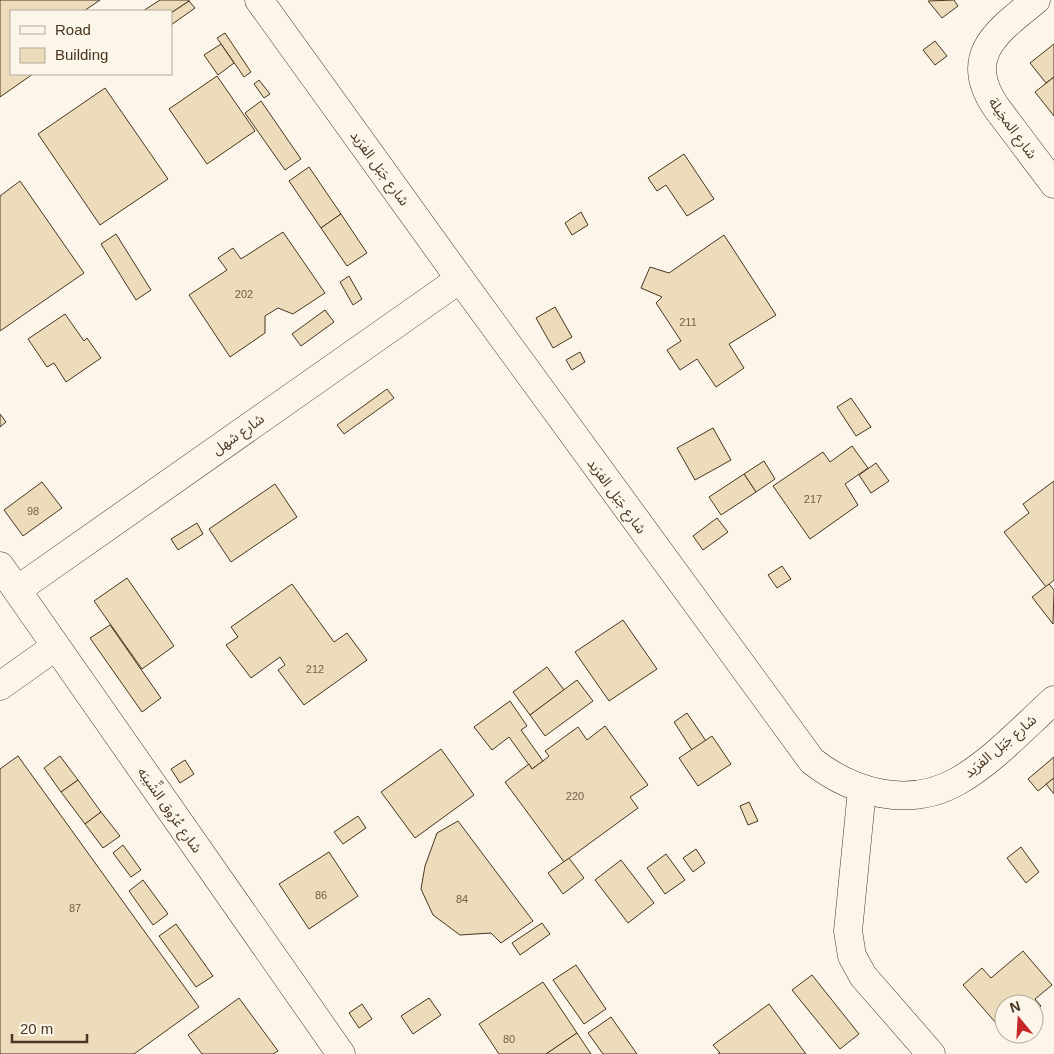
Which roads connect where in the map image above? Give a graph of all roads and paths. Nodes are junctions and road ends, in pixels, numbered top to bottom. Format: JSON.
{"nodes":[{"id":1,"x":260,"y":0,"type":"edge"},
{"id":2,"x":1036,"y":0,"type":"edge"},
{"id":3,"x":1054,"y":184,"type":"edge"},
{"id":4,"x":460,"y":279,"type":"junction"},
{"id":5,"x":0,"y":566,"type":"edge"},
{"id":6,"x":17,"y":590,"type":"junction"},
{"id":7,"x":55,"y":647,"type":"junction"},
{"id":8,"x":0,"y":686,"type":"edge"},
{"id":9,"x":1054,"y":700,"type":"edge"},
{"id":10,"x":862,"y":790,"type":"junction"},
{"id":11,"x":341,"y":1054,"type":"edge"},
{"id":12,"x":931,"y":1054,"type":"edge"}],
"edges":[{"from":1,"to":4,"type":"street","name":"شارع جَبَل الفرَيد"},
{"from":2,"to":3,"type":"street","name":"شارع المخِيلة"},
{"from":4,"to":6,"type":"street","name":"شارع شهل"},
{"from":4,"to":10,"type":"street","name":"شارع جَبَل الفرَيد"},
{"from":5,"to":6,"type":"street","name":"شارع عُرُوق الشِّيبَه"},
{"from":6,"to":7,"type":"street","name":"شارع عُرُوق الشِّيبَه"},
{"from":7,"to":8,"type":"street"},
{"from":7,"to":11,"type":"street","name":"شارع عُرُوق الشِّيبَه"},
{"from":9,"to":10,"type":"street","name":"شارع جَبَل الفرَيد"},
{"from":10,"to":12,"type":"street"}]}
